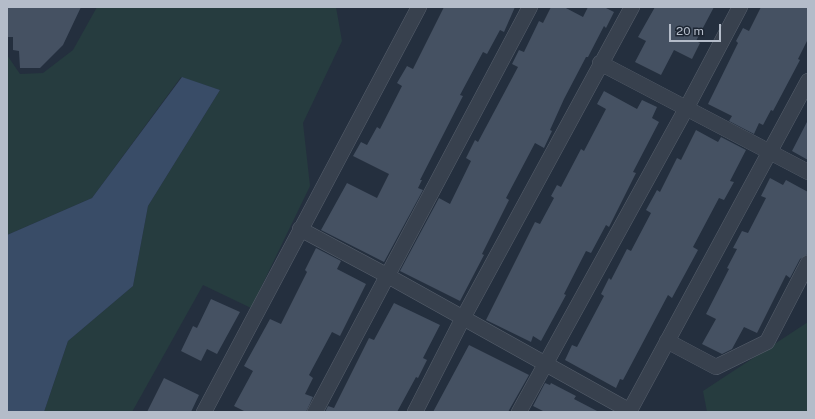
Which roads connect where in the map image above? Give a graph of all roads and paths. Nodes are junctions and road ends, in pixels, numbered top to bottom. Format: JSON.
{"nodes":[{"id":1,"x":419,"y":7,"type":"edge"},
{"id":2,"x":530,"y":7,"type":"edge"},
{"id":3,"x":632,"y":7,"type":"edge"},
{"id":4,"x":740,"y":7,"type":"edge"},
{"id":5,"x":600,"y":63,"type":"junction"},
{"id":6,"x":808,"y":81,"type":"edge"},
{"id":7,"x":687,"y":107,"type":"junction"},
{"id":8,"x":770,"y":151,"type":"junction"},
{"id":9,"x":808,"y":172,"type":"edge"},
{"id":10,"x":300,"y":230,"type":"junction"},
{"id":11,"x":808,"y":263,"type":"edge"},
{"id":12,"x":388,"y":276,"type":"junction"},
{"id":13,"x":463,"y":318,"type":"junction"},
{"id":14,"x":667,"y":341,"type":"junction"},
{"id":15,"x":545,"y":364,"type":"junction"},
{"id":16,"x":629,"y":411,"type":"edge"},
{"id":17,"x":204,"y":412,"type":"edge"},
{"id":18,"x":315,"y":412,"type":"edge"},
{"id":19,"x":415,"y":412,"type":"edge"},
{"id":20,"x":519,"y":412,"type":"edge"}],
"edges":[{"from":1,"to":10,"type":"street"},
{"from":2,"to":12,"type":"street"},
{"from":3,"to":5,"type":"street"},
{"from":4,"to":7,"type":"street"},
{"from":5,"to":7,"type":"street"},
{"from":5,"to":13,"type":"street"},
{"from":6,"to":8,"type":"street"},
{"from":7,"to":8,"type":"street"},
{"from":7,"to":15,"type":"street"},
{"from":8,"to":9,"type":"street"},
{"from":8,"to":14,"type":"street"},
{"from":10,"to":12,"type":"street"},
{"from":10,"to":17,"type":"street"},
{"from":11,"to":14,"type":"street"},
{"from":12,"to":13,"type":"street"},
{"from":12,"to":18,"type":"street"},
{"from":13,"to":15,"type":"street"},
{"from":13,"to":19,"type":"street"},
{"from":14,"to":16,"type":"street"},
{"from":15,"to":16,"type":"street"},
{"from":15,"to":20,"type":"street"}]}
